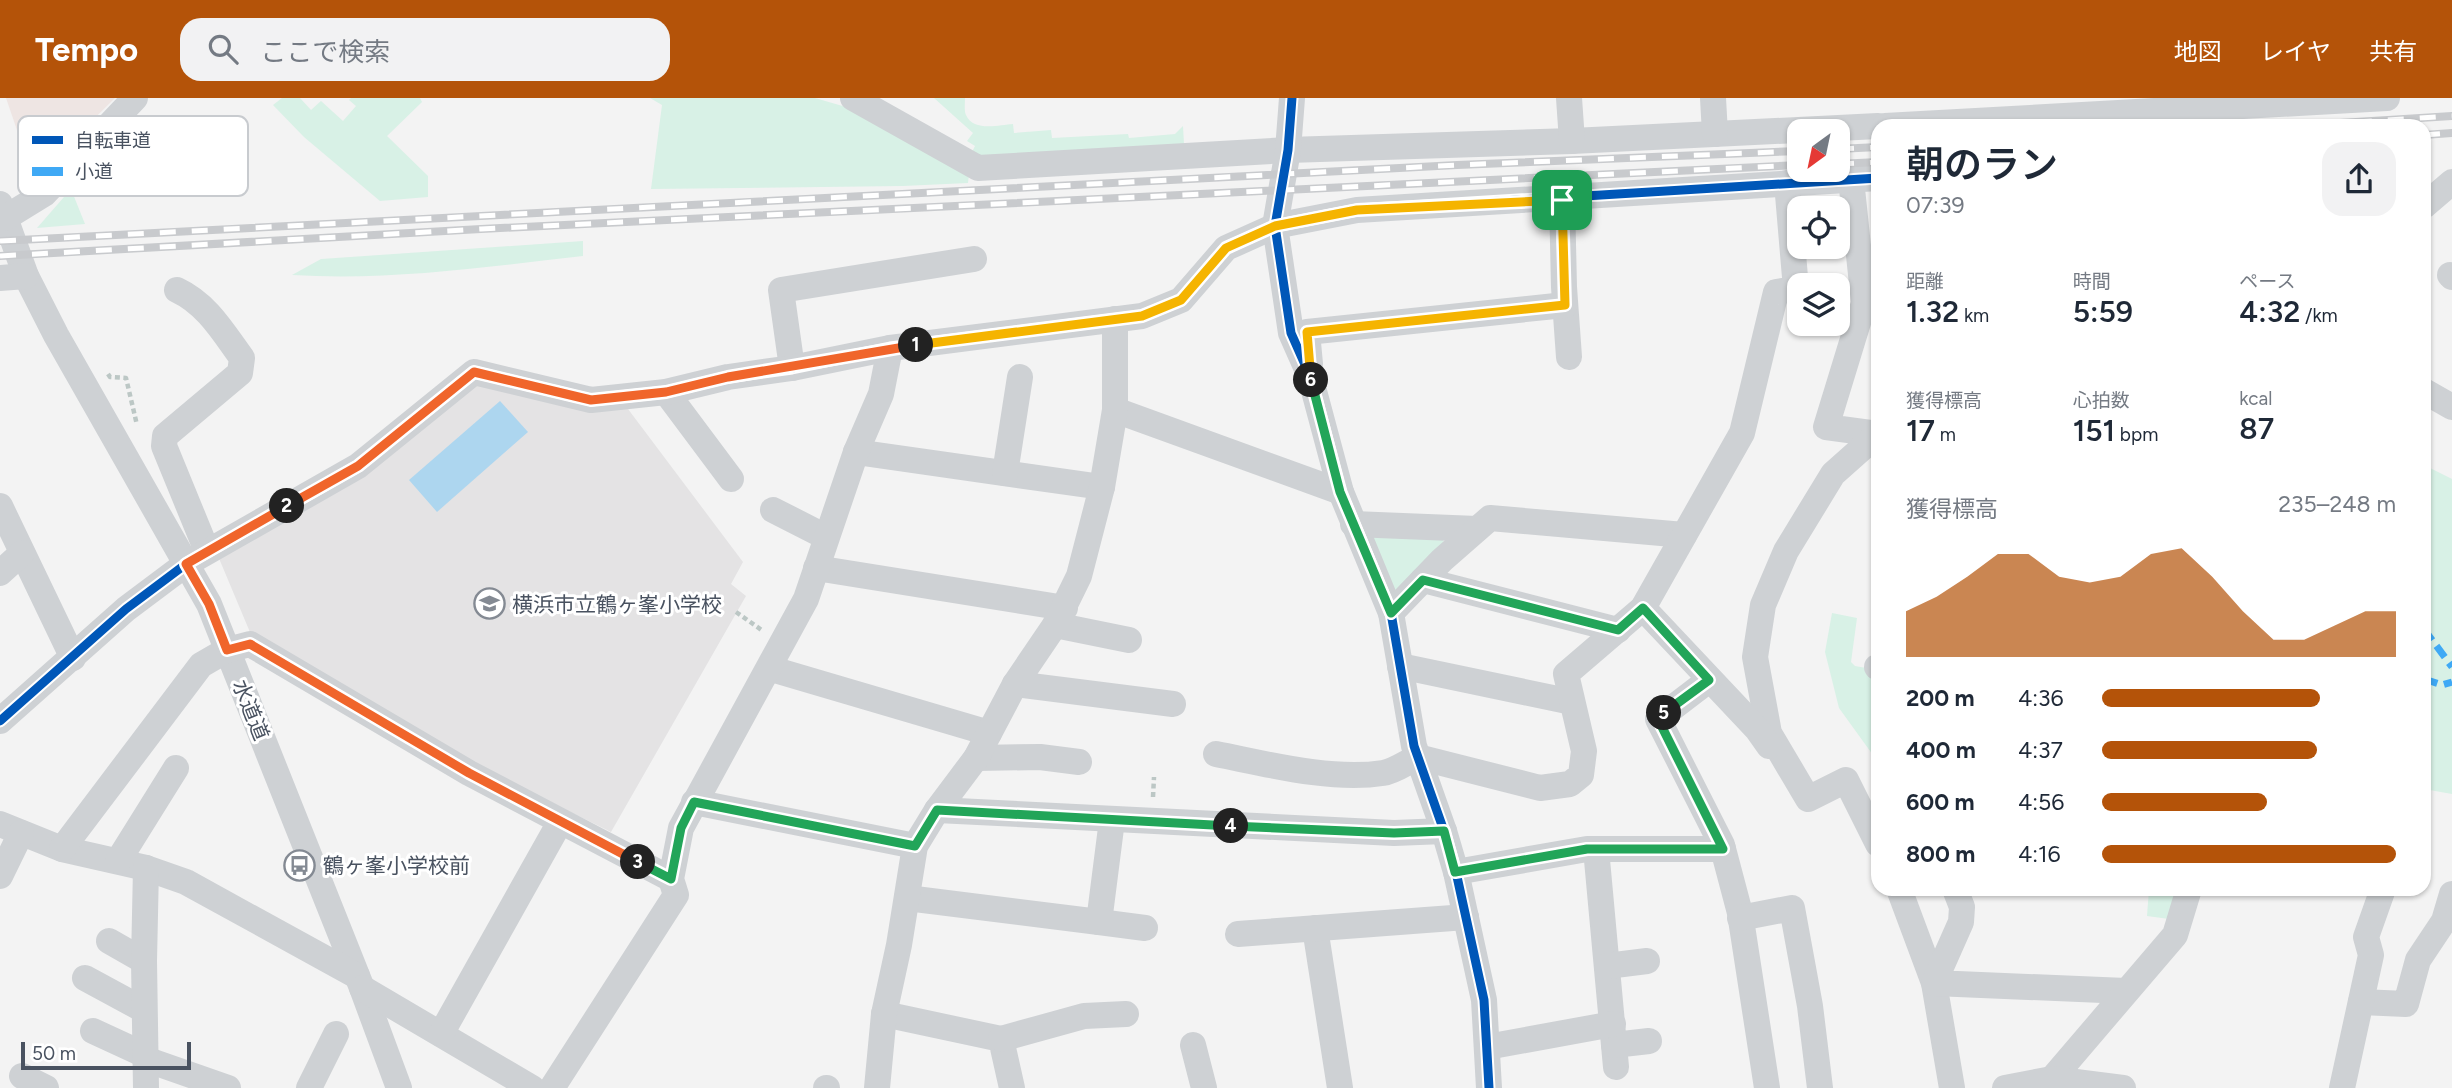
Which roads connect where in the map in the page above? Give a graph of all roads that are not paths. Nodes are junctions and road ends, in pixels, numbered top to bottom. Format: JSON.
{"nodes":[{"id":1,"x":135,"y":98,"type":"edge"},
{"id":2,"x":853,"y":98,"type":"edge"},
{"id":3,"x":1292,"y":98,"type":"edge"},
{"id":4,"x":1569,"y":98,"type":"edge"},
{"id":5,"x":1713,"y":98,"type":"edge"},
{"id":6,"x":2387,"y":98,"type":"edge"},
{"id":7,"x":2250,"y":102,"type":"edge"},
{"id":8,"x":2100,"y":106,"type":"edge"},
{"id":9,"x":1982,"y":110,"type":"edge"},
{"id":10,"x":118,"y":116,"type":"edge"},
{"id":11,"x":1927,"y":119,"type":"edge"},
{"id":12,"x":1871,"y":126,"type":"edge"},
{"id":13,"x":1715,"y":134,"type":"junction"},
{"id":14,"x":1572,"y":142,"type":"junction"},
{"id":15,"x":1288,"y":149,"type":"junction"},
{"id":16,"x":1871,"y":178,"type":"edge"},
{"id":17,"x":1851,"y":179,"type":"junction"},
{"id":18,"x":2452,"y":182,"type":"edge"},
{"id":19,"x":1787,"y":183,"type":"junction"},
{"id":20,"x":39,"y":196,"type":"edge"},
{"id":21,"x":1562,"y":200,"type":"junction"},
{"id":22,"x":2431,"y":200,"type":"edge"},
{"id":23,"x":3,"y":211,"type":"edge"},
{"id":24,"x":1275,"y":226,"type":"junction"},
{"id":25,"x":974,"y":259,"type":"dead end"},
{"id":26,"x":13,"y":277,"type":"edge"},
{"id":27,"x":177,"y":290,"type":"dead end"},
{"id":28,"x":1565,"y":305,"type":"junction"},
{"id":29,"x":1115,"y":319,"type":"junction"},
{"id":30,"x":890,"y":348,"type":"junction"},
{"id":31,"x":1569,"y":357,"type":"dead end"},
{"id":32,"x":792,"y":368,"type":"junction"},
{"id":33,"x":1310,"y":376,"type":"junction"},
{"id":34,"x":1020,"y":377,"type":"dead end"},
{"id":35,"x":666,"y":392,"type":"junction"},
{"id":36,"x":2431,"y":395,"type":"edge"},
{"id":37,"x":2452,"y":407,"type":"edge"},
{"id":38,"x":1115,"y":410,"type":"junction"},
{"id":39,"x":1871,"y":433,"type":"edge"},
{"id":40,"x":1871,"y":440,"type":"edge"},
{"id":41,"x":856,"y":452,"type":"junction"},
{"id":42,"x":1005,"y":473,"type":"junction"},
{"id":43,"x":731,"y":479,"type":"dead end"},
{"id":44,"x":1102,"y":487,"type":"junction"},
{"id":45,"x":1340,"y":492,"type":"junction"},
{"id":46,"x":0,"y":506,"type":"edge"},
{"id":47,"x":773,"y":510,"type":"dead end"},
{"id":48,"x":1353,"y":524,"type":"junction"},
{"id":49,"x":1483,"y":524,"type":"junction"},
{"id":50,"x":1685,"y":535,"type":"junction"},
{"id":51,"x":826,"y":537,"type":"junction"},
{"id":52,"x":22,"y":553,"type":"junction"},
{"id":53,"x":197,"y":558,"type":"junction"},
{"id":54,"x":816,"y":568,"type":"junction"},
{"id":55,"x":0,"y":573,"type":"edge"},
{"id":56,"x":1423,"y":580,"type":"junction"},
{"id":57,"x":1643,"y":608,"type":"junction"},
{"id":58,"x":1391,"y":613,"type":"junction"},
{"id":59,"x":1060,"y":617,"type":"junction"},
{"id":60,"x":1618,"y":630,"type":"junction"},
{"id":61,"x":1129,"y":640,"type":"dead end"},
{"id":62,"x":227,"y":650,"type":"junction"},
{"id":63,"x":73,"y":658,"type":"junction"},
{"id":64,"x":1400,"y":666,"type":"junction"},
{"id":65,"x":775,"y":670,"type":"dead end"},
{"id":66,"x":1709,"y":680,"type":"junction"},
{"id":67,"x":1015,"y":684,"type":"junction"},
{"id":68,"x":1572,"y":702,"type":"junction"},
{"id":69,"x":1173,"y":704,"type":"dead end"},
{"id":70,"x":0,"y":721,"type":"edge"},
{"id":71,"x":989,"y":733,"type":"junction"},
{"id":72,"x":1216,"y":754,"type":"dead end"},
{"id":73,"x":1418,"y":757,"type":"junction"},
{"id":74,"x":976,"y":758,"type":"junction"},
{"id":75,"x":1079,"y":762,"type":"dead end"},
{"id":76,"x":176,"y":768,"type":"dead end"},
{"id":77,"x":1808,"y":799,"type":"junction"},
{"id":78,"x":694,"y":802,"type":"junction"},
{"id":79,"x":937,"y":810,"type":"junction"},
{"id":80,"x":1111,"y":820,"type":"junction"},
{"id":81,"x":560,"y":822,"type":"junction"},
{"id":82,"x":10,"y":828,"type":"edge"},
{"id":83,"x":1871,"y":830,"type":"edge"},
{"id":84,"x":1444,"y":831,"type":"junction"},
{"id":85,"x":915,"y":846,"type":"junction"},
{"id":86,"x":62,"y":849,"type":"junction"},
{"id":87,"x":1596,"y":849,"type":"junction"},
{"id":88,"x":1723,"y":849,"type":"junction"},
{"id":89,"x":118,"y":861,"type":"junction"},
{"id":90,"x":146,"y":868,"type":"junction"},
{"id":91,"x":1455,"y":872,"type":"junction"},
{"id":92,"x":0,"y":876,"type":"edge"},
{"id":93,"x":671,"y":879,"type":"junction"},
{"id":94,"x":2452,"y":894,"type":"edge"},
{"id":95,"x":1902,"y":896,"type":"edge"},
{"id":96,"x":1958,"y":896,"type":"edge"},
{"id":97,"x":2187,"y":896,"type":"edge"},
{"id":98,"x":2381,"y":896,"type":"edge"},
{"id":99,"x":907,"y":898,"type":"junction"},
{"id":100,"x":1466,"y":917,"type":"junction"},
{"id":101,"x":1740,"y":918,"type":"junction"},
{"id":102,"x":1099,"y":922,"type":"junction"},
{"id":103,"x":1145,"y":928,"type":"dead end"},
{"id":104,"x":1315,"y":928,"type":"junction"},
{"id":105,"x":1238,"y":934,"type":"dead end"},
{"id":106,"x":109,"y":940,"type":"dead end"},
{"id":107,"x":144,"y":961,"type":"junction"},
{"id":108,"x":1647,"y":961,"type":"dead end"},
{"id":109,"x":1607,"y":965,"type":"junction"},
{"id":110,"x":85,"y":978,"type":"dead end"},
{"id":111,"x":359,"y":982,"type":"junction"},
{"id":112,"x":1934,"y":983,"type":"junction"},
{"id":113,"x":2126,"y":991,"type":"junction"},
{"id":114,"x":2361,"y":1002,"type":"junction"},
{"id":115,"x":144,"y":1010,"type":"junction"},
{"id":116,"x":884,"y":1014,"type":"junction"},
{"id":117,"x":1126,"y":1014,"type":"dead end"},
{"id":118,"x":93,"y":1031,"type":"dead end"},
{"id":119,"x":336,"y":1034,"type":"dead end"},
{"id":120,"x":441,"y":1034,"type":"junction"},
{"id":121,"x":1001,"y":1039,"type":"junction"},
{"id":122,"x":1649,"y":1041,"type":"dead end"},
{"id":123,"x":1193,"y":1045,"type":"dead end"},
{"id":124,"x":1614,"y":1045,"type":"junction"},
{"id":125,"x":1487,"y":1047,"type":"junction"},
{"id":126,"x":145,"y":1057,"type":"junction"},
{"id":127,"x":22,"y":1076,"type":"dead end"},
{"id":128,"x":2052,"y":1079,"type":"junction"},
{"id":129,"x":2109,"y":1087,"type":"edge"},
{"id":130,"x":46,"y":1088,"type":"edge"},
{"id":131,"x":146,"y":1088,"type":"edge"},
{"id":132,"x":228,"y":1088,"type":"edge"},
{"id":133,"x":309,"y":1088,"type":"edge"},
{"id":134,"x":399,"y":1088,"type":"edge"},
{"id":135,"x":532,"y":1088,"type":"edge"},
{"id":136,"x":552,"y":1088,"type":"edge"},
{"id":137,"x":877,"y":1088,"type":"edge"},
{"id":138,"x":1012,"y":1088,"type":"edge"},
{"id":139,"x":1204,"y":1088,"type":"edge"},
{"id":140,"x":1340,"y":1088,"type":"edge"},
{"id":141,"x":1489,"y":1088,"type":"edge"},
{"id":142,"x":1768,"y":1088,"type":"edge"},
{"id":143,"x":1821,"y":1088,"type":"edge"},
{"id":144,"x":1952,"y":1088,"type":"edge"},
{"id":145,"x":2005,"y":1088,"type":"edge"},
{"id":146,"x":2342,"y":1088,"type":"edge"}],
"edges":[{"from":1,"to":10,"type":"street"},
{"from":2,"to":15,"type":"street"},
{"from":3,"to":15,"type":"street"},
{"from":4,"to":14,"type":"street"},
{"from":5,"to":13,"type":"street"},
{"from":6,"to":7,"type":"street"},
{"from":7,"to":8,"type":"street"},
{"from":8,"to":9,"type":"street"},
{"from":9,"to":11,"type":"street"},
{"from":12,"to":13,"type":"street"},
{"from":13,"to":14,"type":"street"},
{"from":14,"to":15,"type":"street"},
{"from":15,"to":24,"type":"street"},
{"from":16,"to":17,"type":"street"},
{"from":17,"to":19,"type":"street"},
{"from":17,"to":39,"type":"street"},
{"from":18,"to":22,"type":"street"},
{"from":19,"to":21,"type":"street"},
{"from":19,"to":50,"type":"street"},
{"from":20,"to":23,"type":"street"},
{"from":21,"to":24,"type":"street"},
{"from":21,"to":28,"type":"street"},
{"from":23,"to":26,"type":"street","name":"水道道"},
{"from":24,"to":29,"type":"street"},
{"from":24,"to":33,"type":"street"},
{"from":25,"to":32,"type":"street"},
{"from":26,"to":53,"type":"street","name":"水道道"},
{"from":27,"to":53,"type":"street"},
{"from":28,"to":31,"type":"street"},
{"from":28,"to":33,"type":"street"},
{"from":29,"to":30,"type":"street"},
{"from":29,"to":38,"type":"street"},
{"from":30,"to":32,"type":"street"},
{"from":30,"to":41,"type":"street"},
{"from":32,"to":35,"type":"street"},
{"from":33,"to":45,"type":"street"},
{"from":34,"to":42,"type":"street"},
{"from":35,"to":43,"type":"street"},
{"from":35,"to":53,"type":"street"},
{"from":36,"to":37,"type":"street"},
{"from":38,"to":44,"type":"street"},
{"from":38,"to":45,"type":"street"},
{"from":40,"to":77,"type":"street"},
{"from":41,"to":42,"type":"street"},
{"from":41,"to":51,"type":"street"},
{"from":42,"to":44,"type":"street"},
{"from":44,"to":59,"type":"street"},
{"from":45,"to":48,"type":"street"},
{"from":46,"to":52,"type":"street"},
{"from":47,"to":51,"type":"street"},
{"from":48,"to":49,"type":"street"},
{"from":48,"to":58,"type":"street"},
{"from":49,"to":50,"type":"street"},
{"from":49,"to":56,"type":"street"},
{"from":50,"to":57,"type":"street"},
{"from":51,"to":54,"type":"street"},
{"from":52,"to":55,"type":"street"},
{"from":52,"to":63,"type":"street"},
{"from":53,"to":62,"type":"street","name":"水道道"},
{"from":53,"to":63,"type":"street"},
{"from":54,"to":59,"type":"street"},
{"from":54,"to":78,"type":"street"},
{"from":56,"to":58,"type":"street"},
{"from":56,"to":60,"type":"street"},
{"from":57,"to":60,"type":"street"},
{"from":57,"to":66,"type":"street"},
{"from":58,"to":64,"type":"street"},
{"from":59,"to":61,"type":"street"},
{"from":59,"to":67,"type":"street"},
{"from":60,"to":68,"type":"street"},
{"from":62,"to":81,"type":"street"},
{"from":62,"to":86,"type":"street"},
{"from":62,"to":111,"type":"street","name":"水道道"},
{"from":63,"to":70,"type":"street"},
{"from":64,"to":68,"type":"street"},
{"from":64,"to":73,"type":"street"},
{"from":65,"to":71,"type":"street"},
{"from":66,"to":77,"type":"street"},
{"from":66,"to":88,"type":"street"},
{"from":67,"to":69,"type":"street"},
{"from":67,"to":71,"type":"street"},
{"from":68,"to":73,"type":"street"},
{"from":71,"to":74,"type":"street"},
{"from":72,"to":73,"type":"street"},
{"from":73,"to":84,"type":"street"},
{"from":74,"to":75,"type":"street"},
{"from":74,"to":79,"type":"street"},
{"from":76,"to":89,"type":"street"},
{"from":77,"to":83,"type":"street"},
{"from":78,"to":85,"type":"street"},
{"from":78,"to":93,"type":"street"},
{"from":79,"to":80,"type":"street"},
{"from":79,"to":85,"type":"street"},
{"from":80,"to":84,"type":"street"},
{"from":80,"to":102,"type":"street"},
{"from":81,"to":93,"type":"street"},
{"from":81,"to":120,"type":"street"},
{"from":82,"to":86,"type":"street"},
{"from":82,"to":92,"type":"street"},
{"from":84,"to":91,"type":"street"},
{"from":85,"to":99,"type":"street"},
{"from":86,"to":89,"type":"street"},
{"from":87,"to":88,"type":"street"},
{"from":87,"to":91,"type":"street"},
{"from":87,"to":109,"type":"street"},
{"from":88,"to":101,"type":"street"},
{"from":89,"to":90,"type":"street"},
{"from":90,"to":107,"type":"street"},
{"from":90,"to":111,"type":"street"},
{"from":91,"to":100,"type":"street"},
{"from":93,"to":136,"type":"street"},
{"from":94,"to":114,"type":"street"},
{"from":95,"to":112,"type":"street"},
{"from":96,"to":112,"type":"street"},
{"from":97,"to":113,"type":"street"},
{"from":98,"to":114,"type":"street"},
{"from":99,"to":102,"type":"street"},
{"from":99,"to":116,"type":"street"},
{"from":100,"to":104,"type":"street"},
{"from":100,"to":125,"type":"street"},
{"from":101,"to":142,"type":"street"},
{"from":101,"to":143,"type":"street"},
{"from":102,"to":103,"type":"street"},
{"from":104,"to":105,"type":"street"},
{"from":104,"to":140,"type":"street"},
{"from":106,"to":107,"type":"street"},
{"from":107,"to":115,"type":"street"},
{"from":108,"to":109,"type":"street"},
{"from":109,"to":124,"type":"street"},
{"from":110,"to":115,"type":"street"},
{"from":111,"to":120,"type":"street"},
{"from":111,"to":134,"type":"street","name":"水道道"},
{"from":112,"to":113,"type":"street"},
{"from":112,"to":144,"type":"street"},
{"from":113,"to":128,"type":"street"},
{"from":114,"to":146,"type":"street"},
{"from":115,"to":126,"type":"street"},
{"from":116,"to":121,"type":"street"},
{"from":116,"to":137,"type":"street"},
{"from":117,"to":121,"type":"street"},
{"from":118,"to":126,"type":"street"},
{"from":119,"to":133,"type":"street"},
{"from":120,"to":135,"type":"street"},
{"from":121,"to":138,"type":"street"},
{"from":122,"to":124,"type":"street"},
{"from":123,"to":139,"type":"street"},
{"from":124,"to":125,"type":"street"},
{"from":125,"to":141,"type":"street"},
{"from":126,"to":131,"type":"street"},
{"from":126,"to":132,"type":"street"},
{"from":127,"to":130,"type":"street"},
{"from":128,"to":129,"type":"street"},
{"from":128,"to":145,"type":"street"}]}
